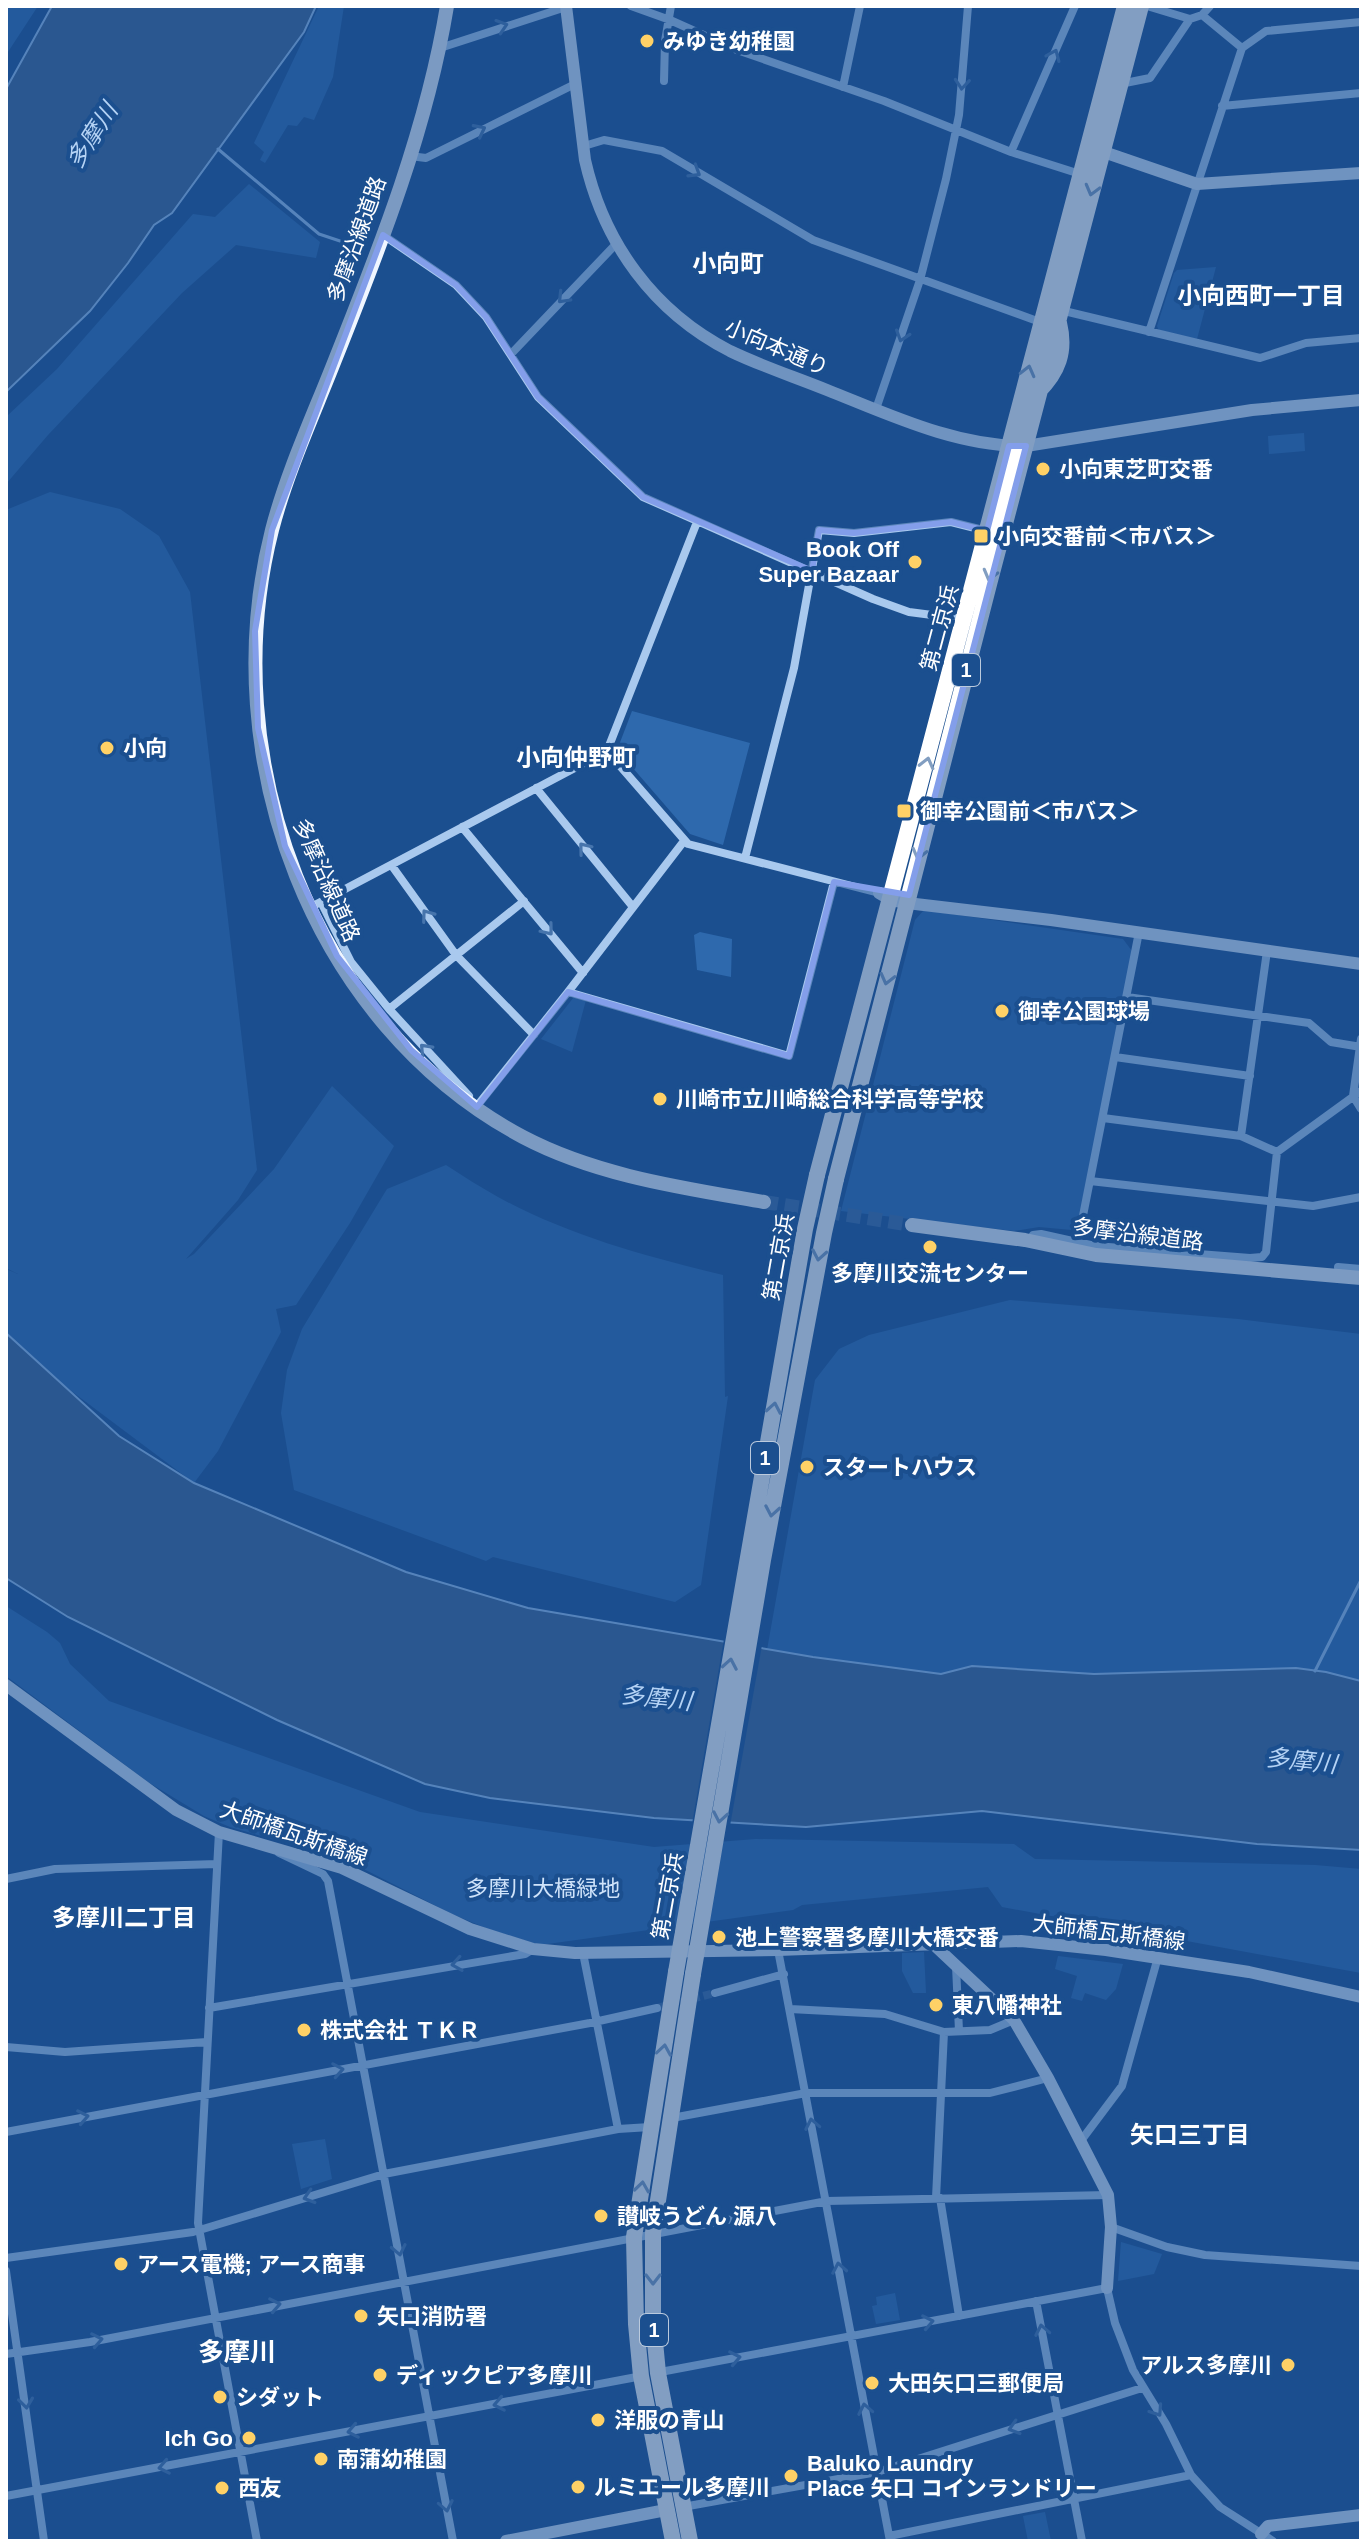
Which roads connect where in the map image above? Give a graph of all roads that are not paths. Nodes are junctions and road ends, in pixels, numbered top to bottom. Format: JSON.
{"nodes":[{"id":1,"x":447,"y":6,"type":"edge"},
{"id":2,"x":631,"y":6,"type":"edge"},
{"id":3,"x":671,"y":6,"type":"edge"},
{"id":4,"x":860,"y":6,"type":"edge"},
{"id":5,"x":968,"y":6,"type":"edge"},
{"id":6,"x":1075,"y":6,"type":"edge"},
{"id":7,"x":1125,"y":6,"type":"edge"},
{"id":8,"x":1144,"y":6,"type":"edge"},
{"id":9,"x":1210,"y":6,"type":"edge"},
{"id":10,"x":566,"y":7,"type":"edge"},
{"id":11,"x":1202,"y":15,"type":"junction"},
{"id":12,"x":1190,"y":19,"type":"junction"},
{"id":13,"x":670,"y":20,"type":"junction"},
{"id":14,"x":1361,"y":22,"type":"edge"},
{"id":15,"x":440,"y":48,"type":"junction"},
{"id":16,"x":1242,"y":48,"type":"junction"},
{"id":17,"x":664,"y":81,"type":"dead end"},
{"id":18,"x":575,"y":84,"type":"junction"},
{"id":19,"x":1120,"y":84,"type":"junction"},
{"id":20,"x":843,"y":87,"type":"junction"},
{"id":21,"x":1361,"y":93,"type":"edge"},
{"id":22,"x":1222,"y":106,"type":"junction"},
{"id":23,"x":956,"y":130,"type":"junction"},
{"id":24,"x":584,"y":146,"type":"junction"},
{"id":25,"x":1095,"y":149,"type":"junction"},
{"id":26,"x":1011,"y":152,"type":"junction"},
{"id":27,"x":409,"y":156,"type":"junction"},
{"id":28,"x":1361,"y":173,"type":"edge"},
{"id":29,"x":1081,"y":174,"type":"junction"},
{"id":30,"x":1197,"y":184,"type":"junction"},
{"id":31,"x":383,"y":235,"type":"junction"},
{"id":32,"x":616,"y":244,"type":"junction"},
{"id":33,"x":920,"y":280,"type":"junction"},
{"id":34,"x":1059,"y":314,"type":"junction"},
{"id":35,"x":1040,"y":322,"type":"junction"},
{"id":36,"x":1149,"y":332,"type":"junction"},
{"id":37,"x":1361,"y":338,"type":"edge"},
{"id":38,"x":511,"y":354,"type":"junction"},
{"id":39,"x":1361,"y":400,"type":"edge"},
{"id":40,"x":876,"y":409,"type":"junction"},
{"id":41,"x":1017,"y":446,"type":"junction"},
{"id":42,"x":697,"y":522,"type":"junction"},
{"id":43,"x":987,"y":531,"type":"junction"},
{"id":44,"x":812,"y":571,"type":"junction"},
{"id":45,"x":963,"y":619,"type":"junction"},
{"id":46,"x":607,"y":751,"type":"junction"},
{"id":47,"x":536,"y":788,"type":"junction"},
{"id":48,"x":462,"y":827,"type":"junction"},
{"id":49,"x":684,"y":841,"type":"junction"},
{"id":50,"x":745,"y":858,"type":"junction"},
{"id":51,"x":392,"y":866,"type":"junction"},
{"id":52,"x":834,"y":882,"type":"junction"},
{"id":53,"x":896,"y":897,"type":"junction"},
{"id":54,"x":524,"y":901,"type":"junction"},
{"id":55,"x":316,"y":905,"type":"junction"},
{"id":56,"x":633,"y":907,"type":"junction"},
{"id":57,"x":1139,"y":932,"type":"junction"},
{"id":58,"x":1267,"y":951,"type":"junction"},
{"id":59,"x":456,"y":955,"type":"junction"},
{"id":60,"x":1361,"y":964,"type":"edge"},
{"id":61,"x":583,"y":973,"type":"junction"},
{"id":62,"x":568,"y":992,"type":"junction"},
{"id":63,"x":1127,"y":997,"type":"junction"},
{"id":64,"x":389,"y":1009,"type":"junction"},
{"id":65,"x":1258,"y":1016,"type":"junction"},
{"id":66,"x":534,"y":1035,"type":"junction"},
{"id":67,"x":1361,"y":1045,"type":"edge"},
{"id":68,"x":1115,"y":1057,"type":"junction"},
{"id":69,"x":1250,"y":1076,"type":"junction"},
{"id":70,"x":1357,"y":1094,"type":"edge"},
{"id":71,"x":477,"y":1107,"type":"junction"},
{"id":72,"x":1361,"y":1109,"type":"edge"},
{"id":73,"x":1103,"y":1118,"type":"junction"},
{"id":74,"x":1241,"y":1136,"type":"junction"},
{"id":75,"x":1277,"y":1152,"type":"junction"},
{"id":76,"x":1090,"y":1181,"type":"junction"},
{"id":77,"x":1361,"y":1197,"type":"edge"},
{"id":78,"x":1273,"y":1201,"type":"junction"},
{"id":79,"x":764,"y":1202,"type":"tunnel mouth"},
{"id":80,"x":912,"y":1225,"type":"tunnel mouth"},
{"id":81,"x":1029,"y":1241,"type":"junction"},
{"id":82,"x":1078,"y":1241,"type":"junction"},
{"id":83,"x":1338,"y":1267,"type":"dead end"},
{"id":84,"x":1361,"y":1269,"type":"edge"},
{"id":85,"x":1361,"y":1278,"type":"edge"},
{"id":86,"x":6,"y":1685,"type":"edge"},
{"id":87,"x":219,"y":1832,"type":"junction"},
{"id":88,"x":279,"y":1849,"type":"junction"},
{"id":89,"x":217,"y":1864,"type":"junction"},
{"id":90,"x":6,"y":1879,"type":"edge"},
{"id":91,"x":932,"y":1943,"type":"junction"},
{"id":92,"x":533,"y":1949,"type":"junction"},
{"id":93,"x":778,"y":1950,"type":"junction"},
{"id":94,"x":583,"y":1953,"type":"junction"},
{"id":95,"x":1158,"y":1957,"type":"junction"},
{"id":96,"x":956,"y":1965,"type":"junction"},
{"id":97,"x":685,"y":1973,"type":"junction"},
{"id":98,"x":784,"y":1974,"type":"junction"},
{"id":99,"x":347,"y":1983,"type":"junction"},
{"id":100,"x":715,"y":1993,"type":"tunnel mouth"},
{"id":101,"x":1361,"y":1997,"type":"edge"},
{"id":102,"x":209,"y":2008,"type":"junction"},
{"id":103,"x":657,"y":2008,"type":"tunnel mouth"},
{"id":104,"x":790,"y":2009,"type":"junction"},
{"id":105,"x":1014,"y":2020,"type":"junction"},
{"id":106,"x":596,"y":2022,"type":"junction"},
{"id":107,"x":959,"y":2031,"type":"junction"},
{"id":108,"x":944,"y":2032,"type":"junction"},
{"id":109,"x":207,"y":2042,"type":"junction"},
{"id":110,"x":6,"y":2047,"type":"edge"},
{"id":111,"x":363,"y":2065,"type":"junction"},
{"id":112,"x":1048,"y":2078,"type":"junction"},
{"id":113,"x":205,"y":2093,"type":"junction"},
{"id":114,"x":806,"y":2093,"type":"junction"},
{"id":115,"x":940,"y":2093,"type":"junction"},
{"id":116,"x":672,"y":2118,"type":"junction"},
{"id":117,"x":650,"y":2127,"type":"junction"},
{"id":118,"x":618,"y":2129,"type":"junction"},
{"id":119,"x":6,"y":2132,"type":"edge"},
{"id":120,"x":1080,"y":2142,"type":"junction"},
{"id":121,"x":384,"y":2174,"type":"junction"},
{"id":122,"x":1108,"y":2195,"type":"junction"},
{"id":123,"x":938,"y":2198,"type":"junction"},
{"id":124,"x":827,"y":2201,"type":"junction"},
{"id":125,"x":1111,"y":2227,"type":"junction"},
{"id":126,"x":200,"y":2231,"type":"junction"},
{"id":127,"x":653,"y":2233,"type":"junction"},
{"id":128,"x":634,"y":2237,"type":"junction"},
{"id":129,"x":6,"y":2258,"type":"edge"},
{"id":130,"x":1361,"y":2266,"type":"edge"},
{"id":131,"x":6,"y":2271,"type":"edge"},
{"id":132,"x":405,"y":2281,"type":"junction"},
{"id":133,"x":1107,"y":2288,"type":"junction"},
{"id":134,"x":1036,"y":2301,"type":"junction"},
{"id":135,"x":215,"y":2316,"type":"junction"},
{"id":136,"x":959,"y":2316,"type":"junction"},
{"id":137,"x":851,"y":2336,"type":"junction"},
{"id":138,"x":20,"y":2353,"type":"junction"},
{"id":139,"x":6,"y":2354,"type":"edge"},
{"id":140,"x":658,"y":2373,"type":"junction"},
{"id":141,"x":641,"y":2376,"type":"junction"},
{"id":142,"x":1142,"y":2388,"type":"junction"},
{"id":143,"x":1058,"y":2415,"type":"junction"},
{"id":144,"x":429,"y":2417,"type":"junction"},
{"id":145,"x":241,"y":2452,"type":"junction"},
{"id":146,"x":877,"y":2472,"type":"junction"},
{"id":147,"x":1191,"y":2475,"type":"junction"},
{"id":148,"x":38,"y":2491,"type":"junction"},
{"id":149,"x":6,"y":2496,"type":"edge"},
{"id":150,"x":1075,"y":2499,"type":"junction"},
{"id":151,"x":675,"y":2508,"type":"junction"},
{"id":152,"x":1361,"y":2515,"type":"edge"},
{"id":153,"x":1257,"y":2537,"type":"edge"},
{"id":154,"x":890,"y":2539,"type":"edge"},
{"id":155,"x":44,"y":2541,"type":"edge"},
{"id":156,"x":257,"y":2541,"type":"edge"},
{"id":157,"x":453,"y":2541,"type":"edge"},
{"id":158,"x":506,"y":2541,"type":"edge"},
{"id":159,"x":673,"y":2541,"type":"edge"},
{"id":160,"x":690,"y":2541,"type":"edge"},
{"id":161,"x":1082,"y":2541,"type":"edge"},
{"id":162,"x":1273,"y":2541,"type":"edge"}],
"edges":[{"from":1,"to":15,"type":"main road","name":"多摩沿線道路"},
{"from":2,"to":13,"type":"street"},
{"from":3,"to":13,"type":"street"},
{"from":4,"to":20,"type":"street"},
{"from":5,"to":23,"type":"street","one_way":true},
{"from":26,"to":6,"type":"street","one_way":true},
{"from":7,"to":25,"type":"highway","name":"第二京浜","number":"1"},
{"from":8,"to":12,"type":"street"},
{"from":8,"to":19,"type":"highway","name":"第二京浜","number":"1"},
{"from":9,"to":11,"type":"street"},
{"from":15,"to":10,"type":"street","one_way":true},
{"from":10,"to":18,"type":"street","name":"小向本通り"},
{"from":11,"to":12,"type":"street"},
{"from":11,"to":16,"type":"street"},
{"from":12,"to":19,"type":"street"},
{"from":13,"to":17,"type":"street"},
{"from":13,"to":20,"type":"street"},
{"from":14,"to":16,"type":"street"},
{"from":15,"to":27,"type":"main road","name":"多摩沿線道路"},
{"from":16,"to":22,"type":"street"},
{"from":18,"to":24,"type":"street","name":"小向本通り"},
{"from":27,"to":18,"type":"street","one_way":true},
{"from":19,"to":25,"type":"highway","name":"第二京浜","number":"1"},
{"from":20,"to":23,"type":"street"},
{"from":21,"to":22,"type":"street"},
{"from":22,"to":30,"type":"street"},
{"from":23,"to":26,"type":"street"},
{"from":23,"to":33,"type":"street"},
{"from":24,"to":32,"type":"street","name":"小向本通り"},
{"from":24,"to":33,"type":"street","one_way":true},
{"from":25,"to":29,"type":"highway","name":"第二京浜","number":"1"},
{"from":25,"to":30,"type":"street"},
{"from":25,"to":34,"type":"highway","name":"第二京浜","number":"1","one_way":true},
{"from":26,"to":29,"type":"street"},
{"from":27,"to":31,"type":"main road","name":"多摩沿線道路"},
{"from":28,"to":30,"type":"street"},
{"from":29,"to":35,"type":"highway","name":"第二京浜","number":"1"},
{"from":30,"to":36,"type":"street"},
{"from":31,"to":38,"type":"street"},
{"from":31,"to":55,"type":"main road","name":"多摩沿線道路"},
{"from":32,"to":38,"type":"street","one_way":true},
{"from":32,"to":40,"type":"street","name":"小向本通り"},
{"from":33,"to":35,"type":"street"},
{"from":33,"to":40,"type":"street","one_way":true},
{"from":34,"to":36,"type":"street"},
{"from":34,"to":41,"type":"highway","name":"第二京浜","number":"1"},
{"from":41,"to":35,"type":"highway","name":"第二京浜","number":"1","one_way":true},
{"from":36,"to":37,"type":"street"},
{"from":38,"to":42,"type":"street"},
{"from":39,"to":41,"type":"street","name":"小向本通り"},
{"from":40,"to":41,"type":"street","name":"小向本通り"},
{"from":41,"to":43,"type":"highway","name":"第二京浜","number":"1"},
{"from":41,"to":53,"type":"highway","name":"第二京浜","number":"1","one_way":true},
{"from":42,"to":44,"type":"street"},
{"from":42,"to":46,"type":"street"},
{"from":43,"to":44,"type":"street"},
{"from":43,"to":45,"type":"highway","name":"第二京浜","number":"1"},
{"from":44,"to":45,"type":"street"},
{"from":44,"to":50,"type":"street"},
{"from":53,"to":45,"type":"highway","name":"第二京浜","number":"1","one_way":true},
{"from":46,"to":47,"type":"street"},
{"from":46,"to":49,"type":"street"},
{"from":47,"to":48,"type":"street"},
{"from":56,"to":47,"type":"street","one_way":true},
{"from":48,"to":51,"type":"street"},
{"from":48,"to":54,"type":"street"},
{"from":49,"to":50,"type":"street"},
{"from":49,"to":56,"type":"street"},
{"from":50,"to":52,"type":"street"},
{"from":51,"to":55,"type":"street"},
{"from":59,"to":51,"type":"street","one_way":true},
{"from":52,"to":53,"type":"street"},
{"from":52,"to":62,"type":"street"},
{"from":53,"to":57,"type":"street"},
{"from":53,"to":97,"type":"highway","name":"第二京浜","number":"1","one_way":true,"bridge":true},
{"from":97,"to":53,"type":"highway","name":"第二京浜","number":"1","one_way":true,"bridge":true},
{"from":54,"to":59,"type":"street"},
{"from":54,"to":61,"type":"street","one_way":true},
{"from":55,"to":64,"type":"street"},
{"from":55,"to":71,"type":"main road","name":"多摩沿線道路"},
{"from":56,"to":61,"type":"street"},
{"from":57,"to":58,"type":"street"},
{"from":57,"to":63,"type":"street"},
{"from":58,"to":60,"type":"street"},
{"from":58,"to":65,"type":"street"},
{"from":59,"to":64,"type":"street"},
{"from":59,"to":66,"type":"street"},
{"from":61,"to":62,"type":"street"},
{"from":62,"to":66,"type":"street"},
{"from":63,"to":65,"type":"street"},
{"from":63,"to":68,"type":"street"},
{"from":71,"to":64,"type":"street","one_way":true},
{"from":65,"to":67,"type":"street"},
{"from":65,"to":69,"type":"street"},
{"from":66,"to":71,"type":"street"},
{"from":67,"to":70,"type":"street"},
{"from":68,"to":69,"type":"street"},
{"from":68,"to":73,"type":"street"},
{"from":69,"to":74,"type":"street"},
{"from":70,"to":72,"type":"street"},
{"from":70,"to":75,"type":"street"},
{"from":71,"to":79,"type":"main road","name":"多摩沿線道路"},
{"from":73,"to":74,"type":"street"},
{"from":73,"to":76,"type":"street"},
{"from":74,"to":75,"type":"street"},
{"from":75,"to":78,"type":"street"},
{"from":76,"to":78,"type":"street"},
{"from":76,"to":82,"type":"street"},
{"from":77,"to":78,"type":"street"},
{"from":78,"to":82,"type":"street"},
{"from":80,"to":81,"type":"main road","name":"多摩沿線道路"},
{"from":81,"to":82,"type":"street"},
{"from":81,"to":85,"type":"main road","name":"多摩沿線道路"},
{"from":83,"to":84,"type":"street"},
{"from":86,"to":87,"type":"street","name":"大師橋瓦斯橋線"},
{"from":87,"to":88,"type":"street","name":"大師橋瓦斯橋線"},
{"from":87,"to":89,"type":"street"},
{"from":88,"to":92,"type":"street","name":"大師橋瓦斯橋線"},
{"from":88,"to":99,"type":"street"},
{"from":89,"to":90,"type":"street"},
{"from":89,"to":102,"type":"street"},
{"from":91,"to":93,"type":"street","name":"大師橋瓦斯橋線"},
{"from":91,"to":95,"type":"street","name":"大師橋瓦斯橋線"},
{"from":91,"to":96,"type":"street"},
{"from":92,"to":94,"type":"street","name":"大師橋瓦斯橋線"},
{"from":92,"to":99,"type":"street","one_way":true},
{"from":93,"to":94,"type":"street","name":"大師橋瓦斯橋線"},
{"from":93,"to":98,"type":"street"},
{"from":94,"to":106,"type":"street"},
{"from":95,"to":101,"type":"street","name":"大師橋瓦斯橋線"},
{"from":95,"to":120,"type":"street"},
{"from":96,"to":105,"type":"street"},
{"from":96,"to":107,"type":"street"},
{"from":97,"to":116,"type":"highway","name":"第二京浜","number":"1"},
{"from":117,"to":97,"type":"highway","name":"第二京浜","number":"1","one_way":true},
{"from":98,"to":100,"type":"street"},
{"from":98,"to":104,"type":"street"},
{"from":99,"to":102,"type":"street"},
{"from":99,"to":111,"type":"street"},
{"from":102,"to":109,"type":"street"},
{"from":103,"to":106,"type":"street"},
{"from":104,"to":108,"type":"street"},
{"from":104,"to":114,"type":"street"},
{"from":105,"to":107,"type":"street"},
{"from":105,"to":112,"type":"street"},
{"from":106,"to":111,"type":"street"},
{"from":106,"to":118,"type":"street"},
{"from":107,"to":108,"type":"street"},
{"from":108,"to":115,"type":"street"},
{"from":109,"to":110,"type":"street"},
{"from":109,"to":113,"type":"street"},
{"from":113,"to":111,"type":"street","one_way":true},
{"from":111,"to":121,"type":"street"},
{"from":112,"to":115,"type":"street"},
{"from":112,"to":120,"type":"street"},
{"from":119,"to":113,"type":"street","one_way":true},
{"from":113,"to":126,"type":"street"},
{"from":114,"to":115,"type":"street"},
{"from":114,"to":116,"type":"street"},
{"from":124,"to":114,"type":"street","one_way":true},
{"from":115,"to":123,"type":"street"},
{"from":116,"to":127,"type":"highway","name":"第二京浜","number":"1"},
{"from":117,"to":118,"type":"street"},
{"from":128,"to":117,"type":"highway","name":"第二京浜","number":"1","one_way":true},
{"from":118,"to":121,"type":"street"},
{"from":120,"to":122,"type":"street"},
{"from":121,"to":126,"type":"street","one_way":true},
{"from":121,"to":132,"type":"street","one_way":true},
{"from":122,"to":123,"type":"street"},
{"from":122,"to":125,"type":"street"},
{"from":123,"to":124,"type":"street"},
{"from":123,"to":136,"type":"street"},
{"from":124,"to":127,"type":"street"},
{"from":137,"to":124,"type":"street","one_way":true},
{"from":125,"to":130,"type":"street"},
{"from":125,"to":133,"type":"street"},
{"from":126,"to":129,"type":"street"},
{"from":126,"to":135,"type":"street"},
{"from":127,"to":128,"type":"street"},
{"from":127,"to":140,"type":"highway","name":"第二京浜","number":"1","one_way":true},
{"from":128,"to":132,"type":"street"},
{"from":128,"to":141,"type":"highway","name":"第二京浜","number":"1"},
{"from":131,"to":138,"type":"street"},
{"from":135,"to":132,"type":"street","one_way":true},
{"from":132,"to":144,"type":"street"},
{"from":133,"to":134,"type":"street"},
{"from":133,"to":142,"type":"street"},
{"from":134,"to":136,"type":"street"},
{"from":143,"to":134,"type":"street","one_way":true},
{"from":138,"to":135,"type":"street","one_way":true},
{"from":135,"to":145,"type":"street"},
{"from":137,"to":136,"type":"street","one_way":true},
{"from":140,"to":137,"type":"street","one_way":true},
{"from":146,"to":137,"type":"street","one_way":true},
{"from":138,"to":139,"type":"street"},
{"from":138,"to":148,"type":"street","one_way":true},
{"from":140,"to":141,"type":"street"},
{"from":140,"to":151,"type":"highway","name":"第二京浜","number":"1"},
{"from":141,"to":144,"type":"street","one_way":true},
{"from":141,"to":151,"type":"highway","name":"第二京浜","number":"1"},
{"from":142,"to":143,"type":"street"},
{"from":142,"to":147,"type":"street","one_way":true},
{"from":143,"to":146,"type":"street","one_way":true},
{"from":143,"to":150,"type":"street"},
{"from":144,"to":145,"type":"street","one_way":true},
{"from":144,"to":157,"type":"street","one_way":true},
{"from":145,"to":148,"type":"street","one_way":true},
{"from":145,"to":156,"type":"street"},
{"from":146,"to":151,"type":"street"},
{"from":146,"to":154,"type":"street"},
{"from":147,"to":150,"type":"street"},
{"from":147,"to":153,"type":"street"},
{"from":148,"to":149,"type":"street"},
{"from":148,"to":155,"type":"street"},
{"from":150,"to":154,"type":"street"},
{"from":150,"to":161,"type":"street"},
{"from":151,"to":158,"type":"street"},
{"from":151,"to":159,"type":"highway","name":"第二京浜","number":"1"},
{"from":151,"to":160,"type":"highway","name":"第二京浜","number":"1"},
{"from":152,"to":153,"type":"street"},
{"from":153,"to":162,"type":"street"}]}
